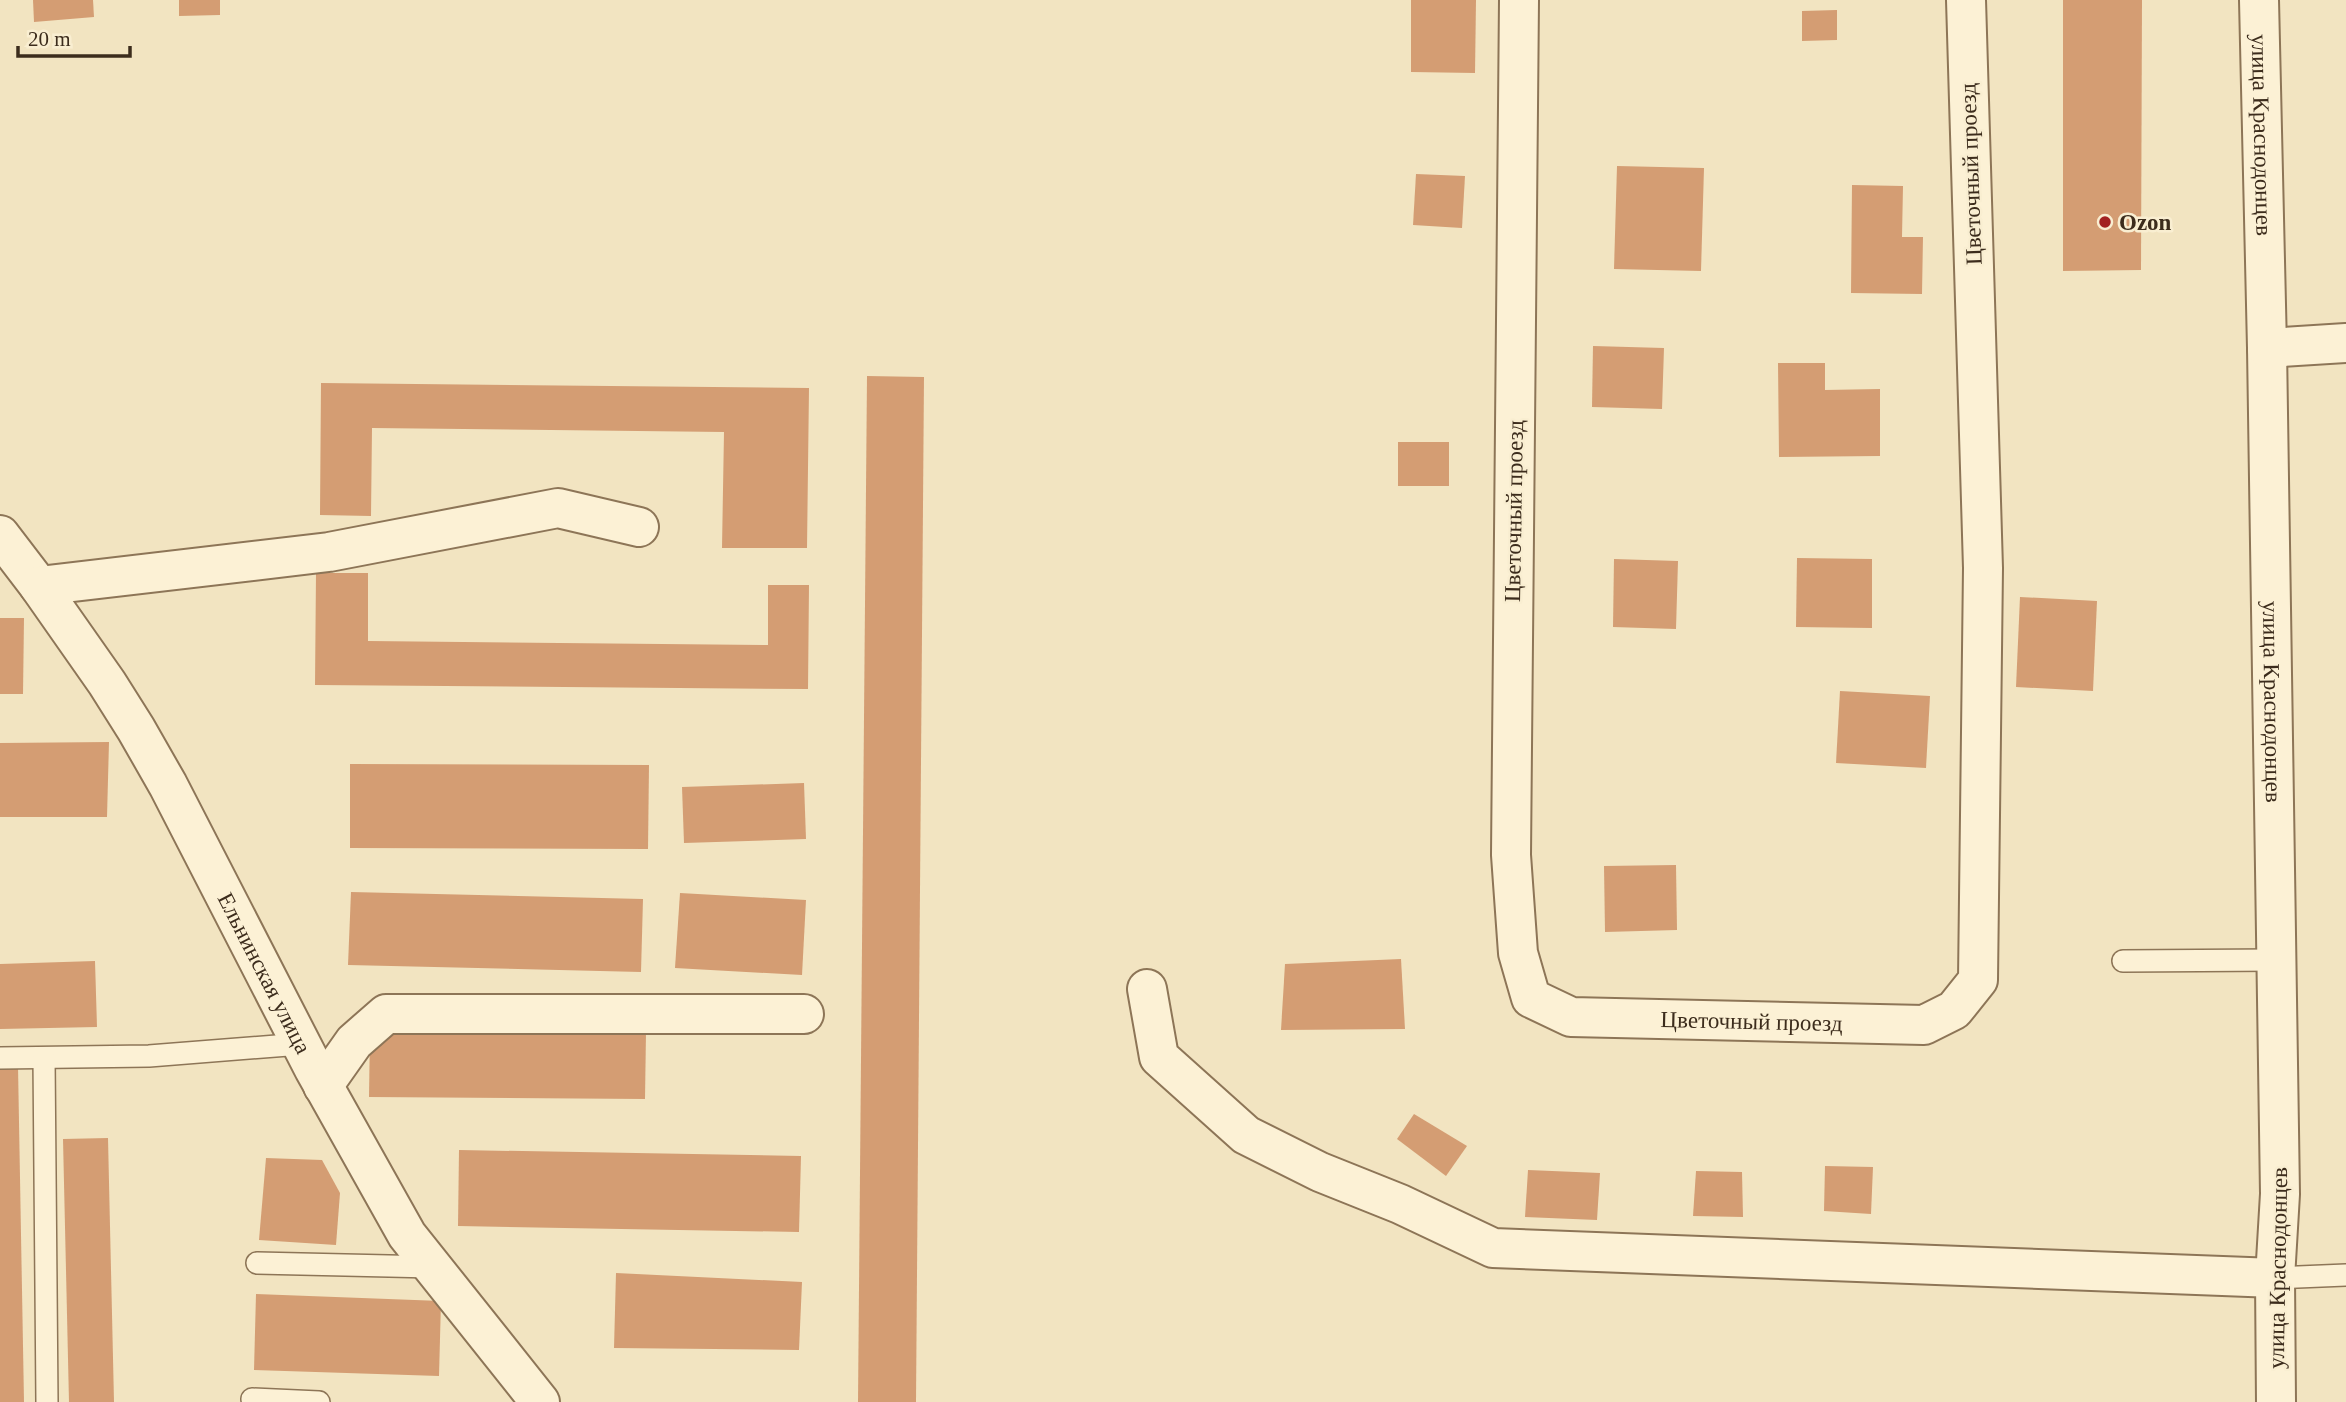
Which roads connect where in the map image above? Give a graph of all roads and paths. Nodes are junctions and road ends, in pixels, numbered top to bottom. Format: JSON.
{"nodes":[{"id":1,"x":1519,"y":0,"type":"edge"},
{"id":2,"x":1966,"y":0,"type":"edge"},
{"id":3,"x":2259,"y":0,"type":"edge"},
{"id":4,"x":2346,"y":344,"type":"edge"},
{"id":5,"x":2267,"y":348,"type":"junction"},
{"id":6,"x":639,"y":527,"type":"dead end"},
{"id":7,"x":0,"y":535,"type":"edge"},
{"id":8,"x":39,"y":586,"type":"junction"},
{"id":9,"x":2276,"y":960,"type":"junction"},
{"id":10,"x":2123,"y":961,"type":"dead end"},
{"id":11,"x":1147,"y":989,"type":"dead end"},
{"id":12,"x":804,"y":1014,"type":"dead end"},
{"id":13,"x":300,"y":1044,"type":"junction"},
{"id":14,"x":0,"y":1058,"type":"edge"},
{"id":15,"x":44,"y":1058,"type":"junction"},
{"id":16,"x":323,"y":1086,"type":"junction"},
{"id":17,"x":257,"y":1263,"type":"dead end"},
{"id":18,"x":433,"y":1267,"type":"junction"},
{"id":19,"x":2346,"y":1275,"type":"edge"},
{"id":20,"x":2275,"y":1278,"type":"junction"},
{"id":21,"x":252,"y":1399,"type":"dead end"},
{"id":22,"x":47,"y":1402,"type":"edge"},
{"id":23,"x":319,"y":1402,"type":"edge"},
{"id":24,"x":540,"y":1402,"type":"edge"},
{"id":25,"x":2276,"y":1402,"type":"edge"}],
"edges":[{"from":1,"to":2,"type":"street","name":"Цветочный проезд"},
{"from":3,"to":5,"type":"street","name":"улица Краснодонцев"},
{"from":4,"to":5,"type":"street"},
{"from":5,"to":9,"type":"street","name":"улица Краснодонцев"},
{"from":6,"to":8,"type":"street"},
{"from":7,"to":8,"type":"street","name":"Ельнинская улица"},
{"from":8,"to":13,"type":"street","name":"Ельнинская улица"},
{"from":9,"to":10,"type":"lane"},
{"from":9,"to":20,"type":"street","name":"улица Краснодонцев"},
{"from":11,"to":20,"type":"street"},
{"from":12,"to":16,"type":"street"},
{"from":13,"to":15,"type":"lane"},
{"from":13,"to":16,"type":"street","name":"Ельнинская улица"},
{"from":14,"to":15,"type":"lane"},
{"from":15,"to":22,"type":"lane"},
{"from":16,"to":18,"type":"street","name":"Ельнинская улица"},
{"from":17,"to":18,"type":"lane"},
{"from":18,"to":24,"type":"street","name":"Ельнинская улица"},
{"from":19,"to":20,"type":"lane"},
{"from":20,"to":25,"type":"street","name":"улица Краснодонцев"},
{"from":21,"to":23,"type":"lane"}]}
